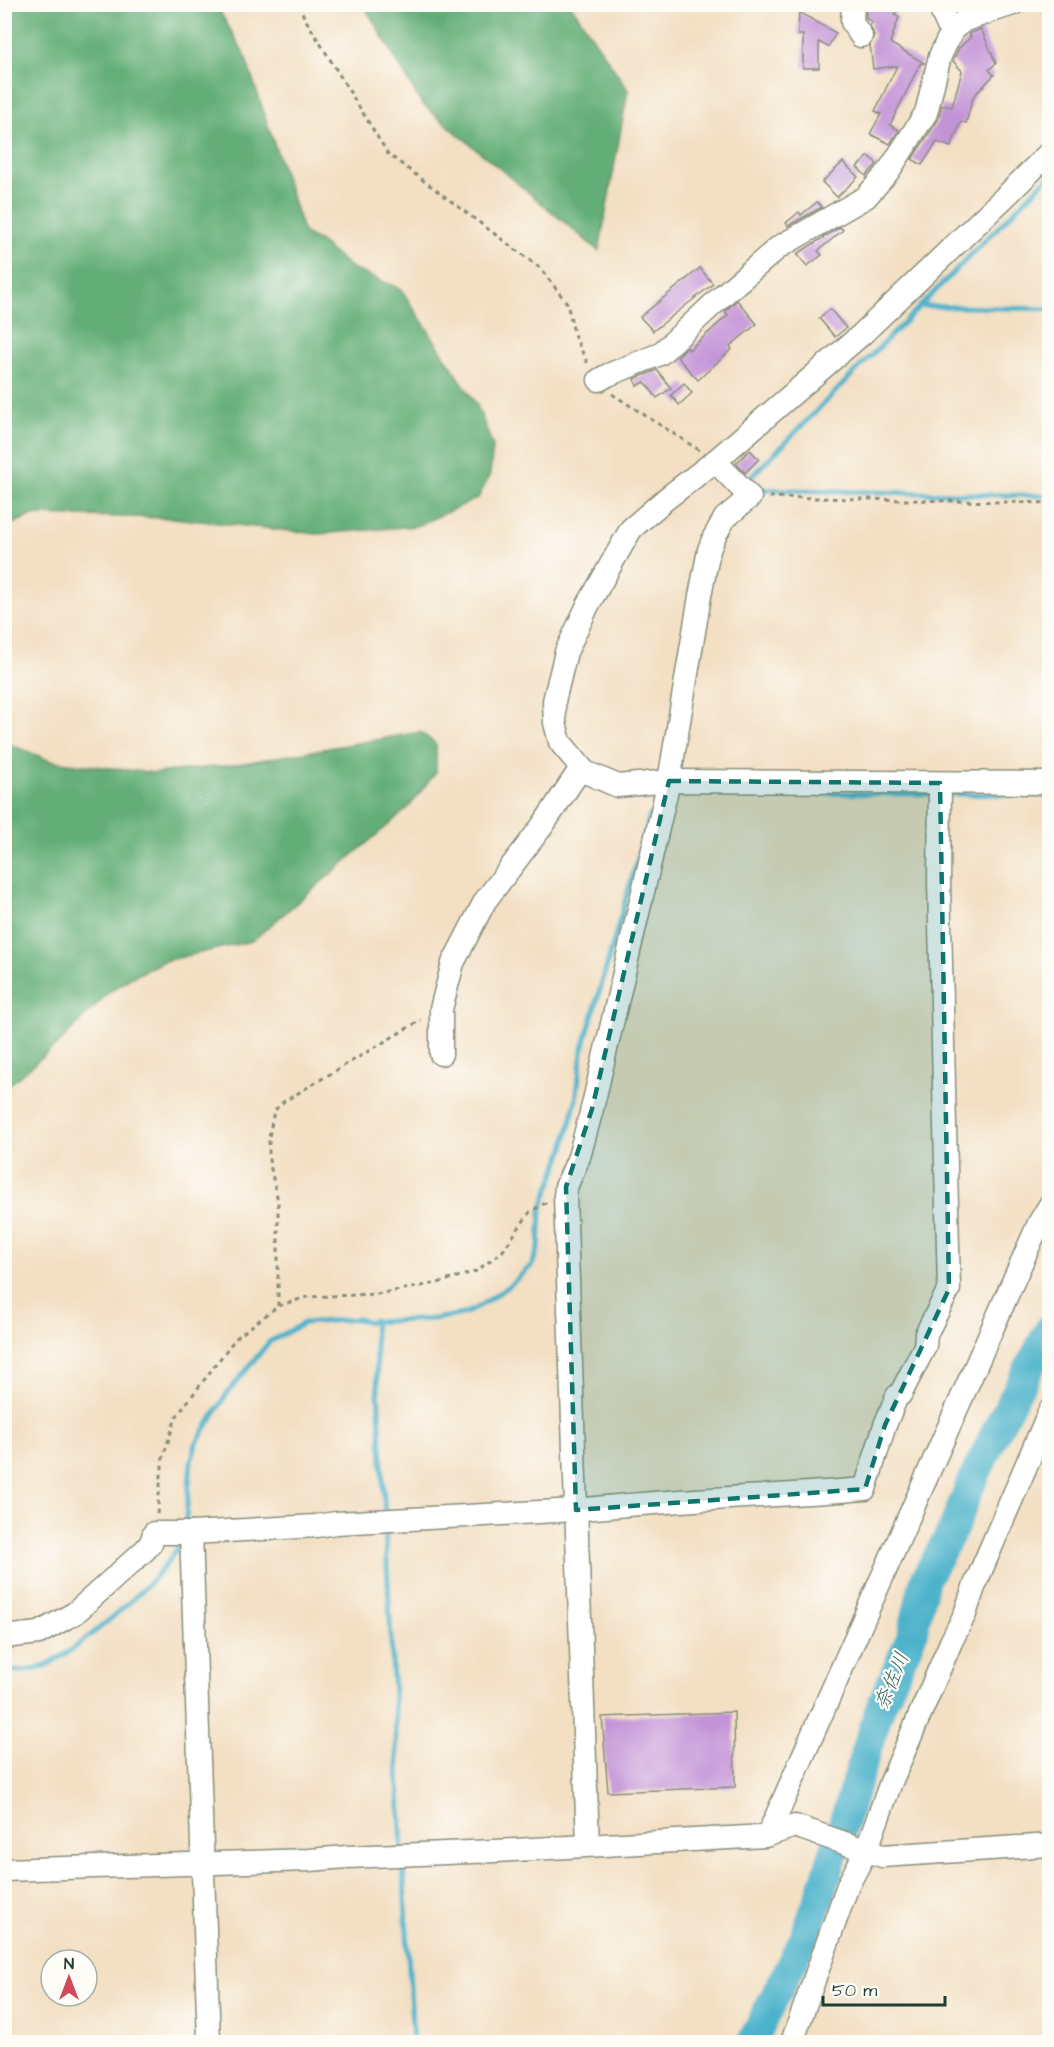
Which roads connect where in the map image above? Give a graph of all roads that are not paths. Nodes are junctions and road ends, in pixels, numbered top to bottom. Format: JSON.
{"nodes":[{"id":1,"x":853,"y":4,"type":"edge"},
{"id":2,"x":938,"y":4,"type":"edge"},
{"id":3,"x":1013,"y":4,"type":"edge"},
{"id":4,"x":951,"y":33,"type":"junction"},
{"id":5,"x":861,"y":36,"type":"dead end"},
{"id":6,"x":1050,"y":152,"type":"edge"},
{"id":7,"x":599,"y":380,"type":"road end"},
{"id":8,"x":715,"y":461,"type":"junction"},
{"id":9,"x":581,"y":768,"type":"junction"},
{"id":10,"x":669,"y":781,"type":"junction"},
{"id":11,"x":939,"y":783,"type":"junction"},
{"id":12,"x":1050,"y":783,"type":"edge"},
{"id":13,"x":441,"y":1054,"type":"dead end"},
{"id":14,"x":1050,"y":1205,"type":"edge"},
{"id":15,"x":1050,"y":1410,"type":"edge"},
{"id":16,"x":576,"y":1510,"type":"junction"},
{"id":17,"x":191,"y":1533,"type":"junction"},
{"id":18,"x":4,"y":1637,"type":"edge"},
{"id":19,"x":768,"y":1835,"type":"junction"},
{"id":20,"x":588,"y":1845,"type":"junction"},
{"id":21,"x":1050,"y":1845,"type":"edge"},
{"id":22,"x":862,"y":1850,"type":"junction"},
{"id":23,"x":203,"y":1863,"type":"junction"},
{"id":24,"x":4,"y":1870,"type":"edge"},
{"id":25,"x":209,"y":2043,"type":"edge"},
{"id":26,"x":792,"y":2043,"type":"edge"}],
"edges":[{"from":1,"to":5,"type":"street"},
{"from":2,"to":4,"type":"street"},
{"from":3,"to":4,"type":"street"},
{"from":4,"to":7,"type":"street"},
{"from":6,"to":8,"type":"street"},
{"from":8,"to":9,"type":"street"},
{"from":8,"to":10,"type":"street"},
{"from":9,"to":10,"type":"street"},
{"from":9,"to":13,"type":"street"},
{"from":10,"to":11,"type":"street"},
{"from":10,"to":16,"type":"street"},
{"from":11,"to":12,"type":"street"},
{"from":11,"to":16,"type":"street"},
{"from":14,"to":19,"type":"street"},
{"from":15,"to":22,"type":"street"},
{"from":16,"to":17,"type":"street"},
{"from":16,"to":20,"type":"street"},
{"from":17,"to":18,"type":"street"},
{"from":17,"to":23,"type":"street"},
{"from":19,"to":20,"type":"street"},
{"from":19,"to":22,"type":"street"},
{"from":20,"to":23,"type":"street"},
{"from":21,"to":22,"type":"street"},
{"from":22,"to":26,"type":"street"},
{"from":23,"to":24,"type":"street"},
{"from":23,"to":25,"type":"street"}]}
